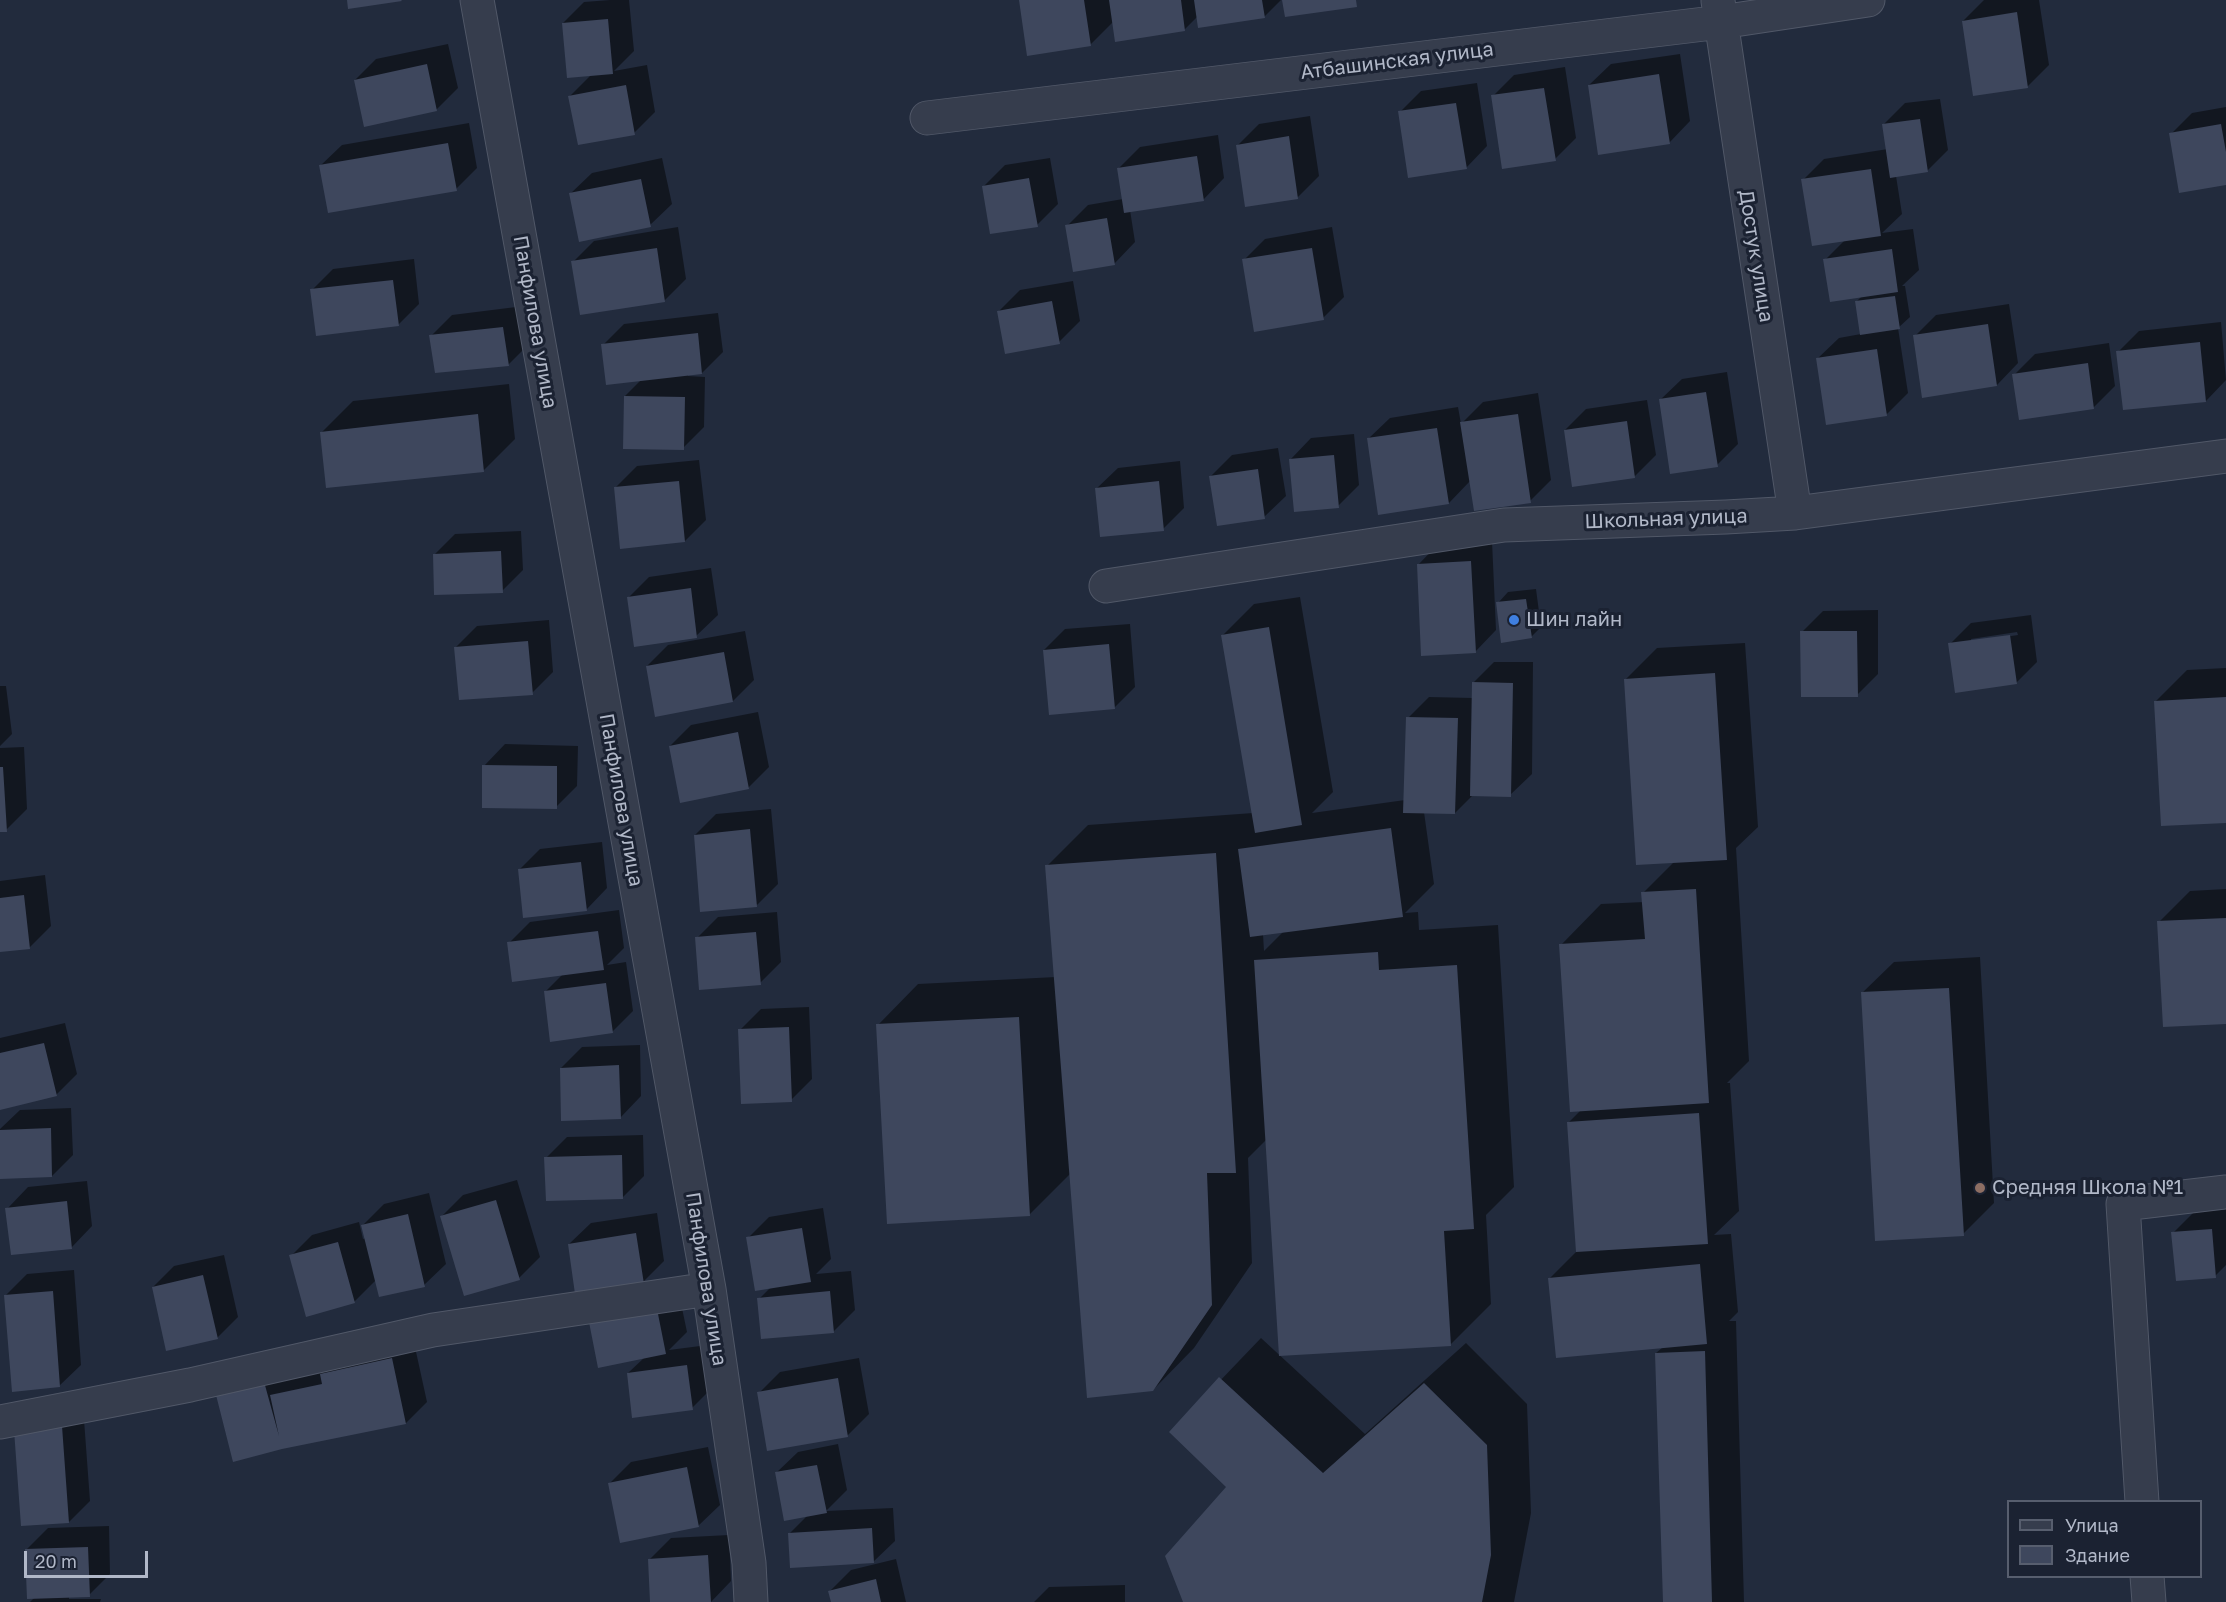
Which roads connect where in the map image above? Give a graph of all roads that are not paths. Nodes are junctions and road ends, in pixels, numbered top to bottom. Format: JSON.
{"nodes":[{"id":1,"x":477,"y":0,"type":"edge"},
{"id":2,"x":1868,"y":0,"type":"edge"},
{"id":3,"x":1719,"y":11,"type":"edge"},
{"id":4,"x":927,"y":118,"type":"dead end"},
{"id":5,"x":2226,"y":456,"type":"edge"},
{"id":6,"x":1795,"y":513,"type":"junction"},
{"id":7,"x":1106,"y":586,"type":"dead end"},
{"id":8,"x":2226,"y":1192,"type":"edge"},
{"id":9,"x":710,"y":1289,"type":"junction"},
{"id":10,"x":0,"y":1422,"type":"edge"},
{"id":11,"x":2142,"y":1500,"type":"edge"},
{"id":12,"x":2147,"y":1578,"type":"edge"},
{"id":13,"x":752,"y":1602,"type":"edge"},
{"id":14,"x":2149,"y":1602,"type":"edge"}],
"edges":[{"from":1,"to":9,"type":"street","name":"Панфилова улица"},
{"from":2,"to":3,"type":"street","name":"Атбашинская улица"},
{"from":3,"to":4,"type":"street","name":"Атбашинская улица"},
{"from":3,"to":6,"type":"street","name":"Достук улица"},
{"from":5,"to":6,"type":"street","name":"Школьная улица"},
{"from":6,"to":7,"type":"street","name":"Школьная улица"},
{"from":8,"to":11,"type":"street"},
{"from":9,"to":10,"type":"street"},
{"from":9,"to":13,"type":"street","name":"Панфилова улица"},
{"from":12,"to":14,"type":"street"}]}
